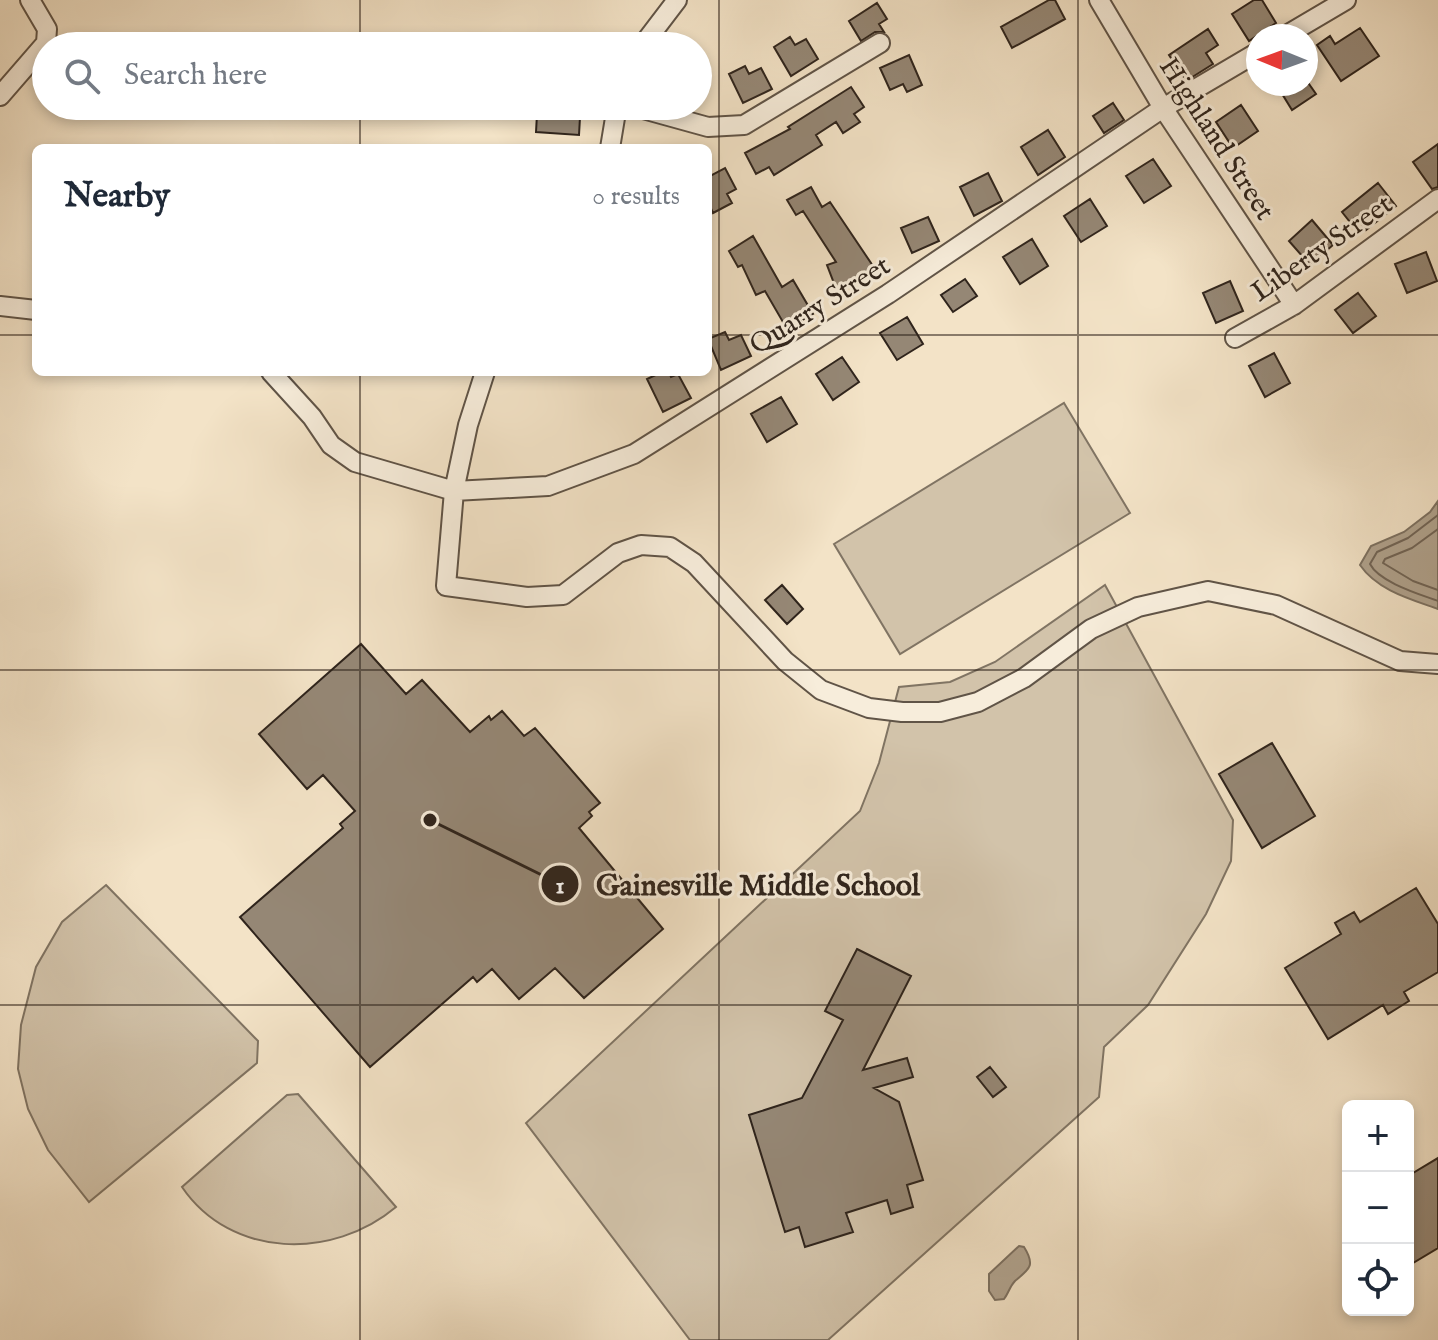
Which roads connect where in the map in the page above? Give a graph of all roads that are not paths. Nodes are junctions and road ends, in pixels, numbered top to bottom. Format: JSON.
{"nodes":[{"id":1,"x":30,"y":0,"type":"edge"},
{"id":2,"x":677,"y":0,"type":"edge"},
{"id":3,"x":1099,"y":0,"type":"edge"},
{"id":4,"x":1346,"y":0,"type":"edge"},
{"id":5,"x":1305,"y":24,"type":"edge"},
{"id":6,"x":47,"y":32,"type":"edge"},
{"id":7,"x":653,"y":32,"type":"edge"},
{"id":8,"x":880,"y":43,"type":"dead end"},
{"id":9,"x":32,"y":59,"type":"edge"},
{"id":10,"x":1246,"y":59,"type":"edge"},
{"id":11,"x":0,"y":96,"type":"edge"},
{"id":12,"x":1163,"y":108,"type":"junction"},
{"id":13,"x":615,"y":120,"type":"edge"},
{"id":14,"x":683,"y":120,"type":"edge"},
{"id":15,"x":611,"y":144,"type":"edge"},
{"id":16,"x":1438,"y":199,"type":"edge"},
{"id":17,"x":1294,"y":305,"type":"junction"},
{"id":18,"x":0,"y":306,"type":"edge"},
{"id":19,"x":32,"y":310,"type":"edge"},
{"id":20,"x":1235,"y":338,"type":"dead end"},
{"id":21,"x":275,"y":376,"type":"edge"},
{"id":22,"x":484,"y":376,"type":"edge"},
{"id":23,"x":454,"y":491,"type":"junction"},
{"id":24,"x":1438,"y":664,"type":"edge"}],
"edges":[{"from":1,"to":6,"type":"street"},
{"from":2,"to":7,"type":"street"},
{"from":3,"to":12,"type":"street","name":"Highland Street"},
{"from":4,"to":5,"type":"street"},
{"from":8,"to":14,"type":"street"},
{"from":9,"to":11,"type":"street"},
{"from":10,"to":12,"type":"street","name":"Quarry Street"},
{"from":12,"to":17,"type":"street","name":"Highland Street"},
{"from":12,"to":23,"type":"street","name":"Quarry Street"},
{"from":13,"to":15,"type":"street"},
{"from":16,"to":17,"type":"street","name":"Liberty Street"},
{"from":17,"to":20,"type":"street","name":"Liberty Street"},
{"from":18,"to":19,"type":"street"},
{"from":21,"to":23,"type":"street","name":"Quarry Street"},
{"from":22,"to":23,"type":"street"},
{"from":23,"to":24,"type":"street"}]}
